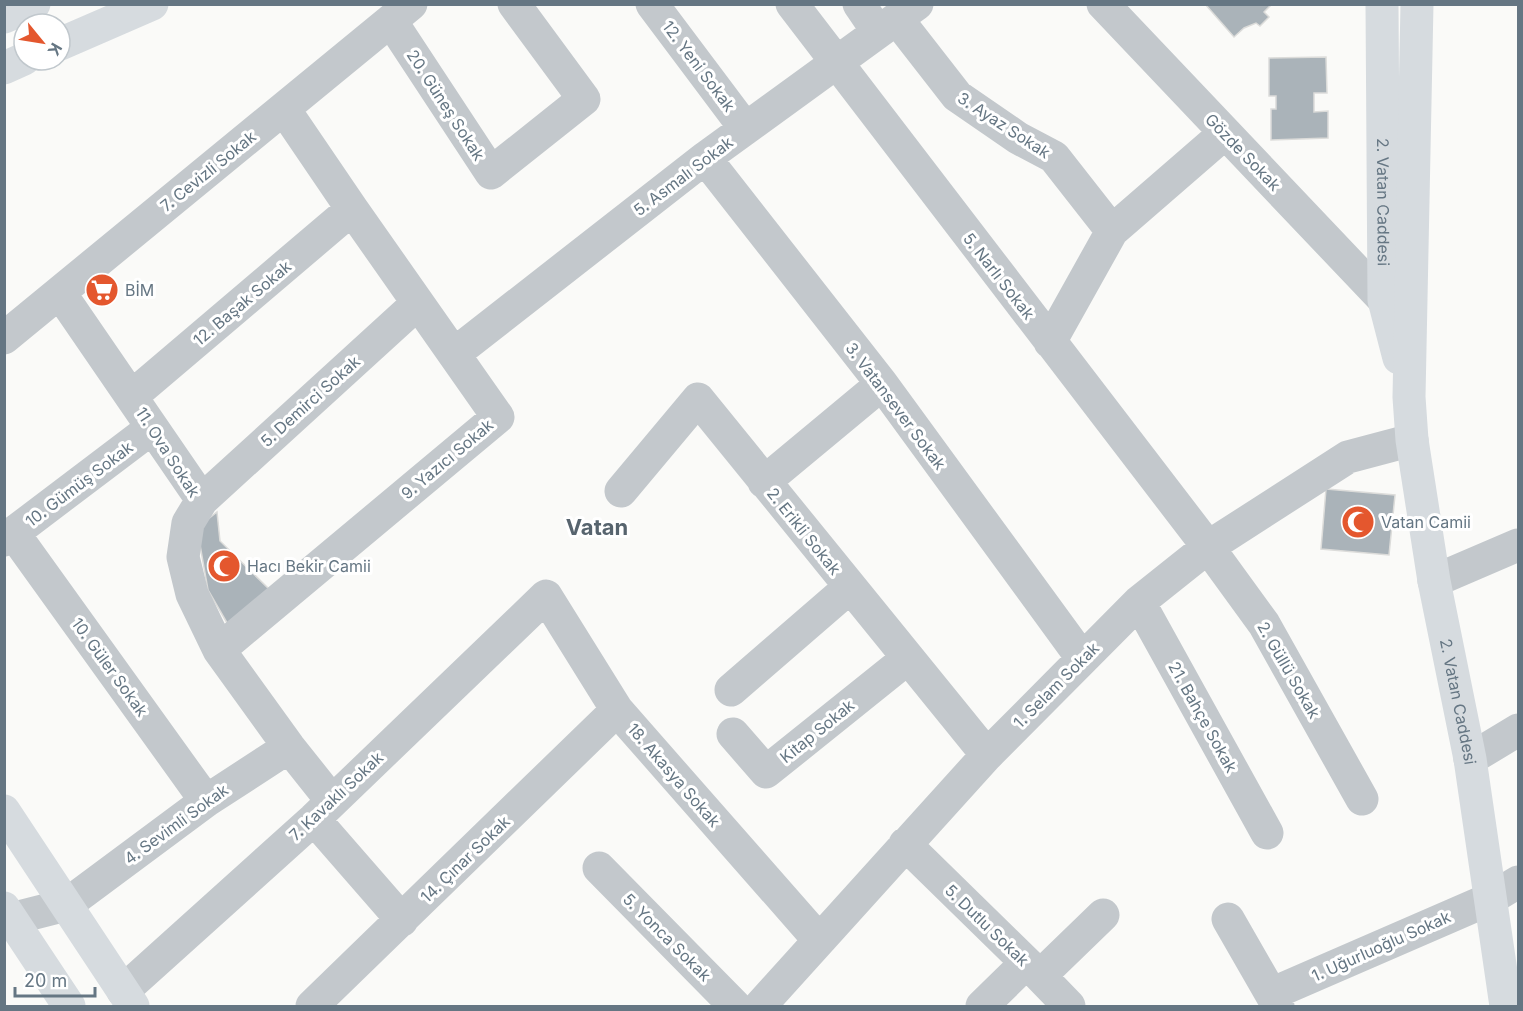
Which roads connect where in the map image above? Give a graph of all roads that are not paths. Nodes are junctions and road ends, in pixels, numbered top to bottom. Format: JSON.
{"nodes":[{"id":1,"x":152,"y":4,"type":"edge"},
{"id":2,"x":514,"y":4,"type":"edge"},
{"id":3,"x":652,"y":4,"type":"edge"},
{"id":4,"x":792,"y":4,"type":"edge"},
{"id":5,"x":859,"y":4,"type":"edge"},
{"id":6,"x":1102,"y":4,"type":"edge"},
{"id":7,"x":1416,"y":4,"type":"edge"},
{"id":8,"x":1378,"y":10,"type":"edge"},
{"id":9,"x":401,"y":13,"type":"edge"},
{"id":10,"x":897,"y":19,"type":"edge"},
{"id":11,"x":72,"y":39,"type":"edge"},
{"id":12,"x":836,"y":64,"type":"junction"},
{"id":13,"x":284,"y":109,"type":"junction"},
{"id":14,"x":745,"y":128,"type":"junction"},
{"id":15,"x":1225,"y":134,"type":"junction"},
{"id":16,"x":705,"y":158,"type":"junction"},
{"id":17,"x":352,"y":209,"type":"junction"},
{"id":18,"x":1112,"y":231,"type":"junction"},
{"id":19,"x":60,"y":293,"type":"junction"},
{"id":20,"x":1384,"y":300,"type":"junction"},
{"id":21,"x":418,"y":303,"type":"junction"},
{"id":22,"x":4,"y":338,"type":"edge"},
{"id":23,"x":1050,"y":342,"type":"junction"},
{"id":24,"x":454,"y":354,"type":"junction"},
{"id":25,"x":882,"y":384,"type":"junction"},
{"id":26,"x":132,"y":396,"type":"junction"},
{"id":27,"x":1409,"y":397,"type":"junction"},
{"id":28,"x":152,"y":428,"type":"junction"},
{"id":29,"x":1412,"y":440,"type":"junction"},
{"id":30,"x":764,"y":482,"type":"junction"},
{"id":31,"x":621,"y":491,"type":"dead end"},
{"id":32,"x":202,"y":500,"type":"junction"},
{"id":33,"x":9,"y":537,"type":"edge"},
{"id":34,"x":1518,"y":545,"type":"edge"},
{"id":35,"x":1208,"y":547,"type":"junction"},
{"id":36,"x":1434,"y":581,"type":"junction"},
{"id":37,"x":850,"y":587,"type":"junction"},
{"id":38,"x":546,"y":596,"type":"joint"},
{"id":39,"x":1139,"y":602,"type":"junction"},
{"id":40,"x":219,"y":650,"type":"junction"},
{"id":41,"x":908,"y":658,"type":"junction"},
{"id":42,"x":1082,"y":658,"type":"junction"},
{"id":43,"x":731,"y":690,"type":"dead end"},
{"id":44,"x":616,"y":710,"type":"junction"},
{"id":45,"x":1518,"y":730,"type":"edge"},
{"id":46,"x":733,"y":734,"type":"dead end"},
{"id":47,"x":289,"y":747,"type":"junction"},
{"id":48,"x":987,"y":755,"type":"junction"},
{"id":49,"x":1470,"y":759,"type":"junction"},
{"id":50,"x":1362,"y":799,"type":"dead end"},
{"id":51,"x":206,"y":801,"type":"junction"},
{"id":52,"x":323,"y":810,"type":"junction"},
{"id":53,"x":4,"y":811,"type":"edge"},
{"id":54,"x":1267,"y":833,"type":"dead end"},
{"id":55,"x":905,"y":844,"type":"junction"},
{"id":56,"x":598,"y":868,"type":"dead end"},
{"id":57,"x":1518,"y":882,"type":"edge"},
{"id":58,"x":1490,"y":899,"type":"junction"},
{"id":59,"x":66,"y":905,"type":"junction"},
{"id":60,"x":1103,"y":915,"type":"dead end"},
{"id":61,"x":7,"y":917,"type":"edge"},
{"id":62,"x":1228,"y":919,"type":"dead end"},
{"id":63,"x":402,"y":920,"type":"junction"},
{"id":64,"x":819,"y":940,"type":"junction"},
{"id":65,"x":1033,"y":970,"type":"junction"},
{"id":66,"x":128,"y":999,"type":"edge"},
{"id":67,"x":1275,"y":1000,"type":"edge"},
{"id":68,"x":69,"y":1006,"type":"edge"},
{"id":69,"x":312,"y":1006,"type":"edge"},
{"id":70,"x":735,"y":1006,"type":"edge"},
{"id":71,"x":760,"y":1006,"type":"edge"},
{"id":72,"x":982,"y":1006,"type":"edge"},
{"id":73,"x":1069,"y":1006,"type":"edge"},
{"id":74,"x":1506,"y":1006,"type":"edge"}],
"edges":[{"from":1,"to":11,"type":"main road"},
{"from":2,"to":9,"type":"street","name":"20. Güneş Sokak"},
{"from":3,"to":14,"type":"street","name":"12. Yeni Sokak"},
{"from":4,"to":12,"type":"street","name":"5. Narlı Sokak"},
{"from":5,"to":10,"type":"street","name":"3. Ayaz Sokak"},
{"from":6,"to":15,"type":"street","name":"Gözde Sokak"},
{"from":7,"to":27,"type":"main road","name":"2. Vatan Caddesi"},
{"from":8,"to":20,"type":"main road","name":"2. Vatan Caddesi"},
{"from":9,"to":13,"type":"street","name":"7. Cevizli Sokak"},
{"from":10,"to":12,"type":"street","name":"5. Asmalı Sokak"},
{"from":10,"to":18,"type":"street","name":"3. Ayaz Sokak"},
{"from":12,"to":14,"type":"street","name":"5. Asmalı Sokak"},
{"from":12,"to":23,"type":"street","name":"5. Narlı Sokak"},
{"from":13,"to":17,"type":"street","name":"9. Yazıcı Sokak"},
{"from":13,"to":19,"type":"street","name":"7. Cevizli Sokak"},
{"from":14,"to":16,"type":"street","name":"5. Asmalı Sokak"},
{"from":15,"to":18,"type":"street"},
{"from":15,"to":20,"type":"street","name":"Gözde Sokak"},
{"from":16,"to":24,"type":"street","name":"5. Asmalı Sokak"},
{"from":16,"to":25,"type":"street","name":"3. Vatansever Sokak"},
{"from":17,"to":21,"type":"street","name":"9. Yazıcı Sokak"},
{"from":17,"to":26,"type":"street","name":"12. Başak Sokak"},
{"from":18,"to":23,"type":"street"},
{"from":19,"to":22,"type":"street","name":"7. Cevizli Sokak"},
{"from":19,"to":26,"type":"street","name":"11. Ova Sokak"},
{"from":20,"to":27,"type":"main road","name":"2. Vatan Caddesi"},
{"from":21,"to":24,"type":"street","name":"9. Yazıcı Sokak"},
{"from":21,"to":32,"type":"street","name":"5. Demirci Sokak"},
{"from":23,"to":35,"type":"street","name":"5. Narlı Sokak"},
{"from":24,"to":40,"type":"street","name":"9. Yazıcı Sokak"},
{"from":25,"to":30,"type":"street"},
{"from":25,"to":42,"type":"street","name":"3. Vatansever Sokak"},
{"from":26,"to":28,"type":"street","name":"11. Ova Sokak"},
{"from":27,"to":29,"type":"main road","name":"2. Vatan Caddesi"},
{"from":28,"to":32,"type":"street","name":"11. Ova Sokak"},
{"from":28,"to":33,"type":"street","name":"10. Gümüş Sokak"},
{"from":29,"to":35,"type":"street","name":"1. Selam Sokak"},
{"from":29,"to":36,"type":"main road","name":"2. Vatan Caddesi"},
{"from":30,"to":31,"type":"street","name":"2. Erikli Sokak"},
{"from":30,"to":37,"type":"street","name":"2. Erikli Sokak"},
{"from":32,"to":40,"type":"street","name":"11. Ova Sokak"},
{"from":33,"to":51,"type":"street","name":"10. Güler Sokak"},
{"from":34,"to":36,"type":"street"},
{"from":35,"to":39,"type":"street","name":"1. Selam Sokak"},
{"from":35,"to":50,"type":"street","name":"2. Güllü Sokak"},
{"from":36,"to":49,"type":"main road","name":"2. Vatan Caddesi"},
{"from":37,"to":41,"type":"street","name":"2. Erikli Sokak"},
{"from":37,"to":43,"type":"street"},
{"from":38,"to":44,"type":"street","name":"18. Akasya Sokak"},
{"from":38,"to":52,"type":"street","name":"7. Kavaklı Sokak"},
{"from":39,"to":42,"type":"street","name":"1. Selam Sokak"},
{"from":39,"to":54,"type":"street","name":"21. Bahçe Sokak"},
{"from":40,"to":47,"type":"street","name":"11. Ova Sokak"},
{"from":41,"to":46,"type":"street","name":"Kitap Sokak"},
{"from":41,"to":48,"type":"street","name":"2. Erikli Sokak"},
{"from":42,"to":48,"type":"street","name":"1. Selam Sokak"},
{"from":44,"to":63,"type":"street","name":"14. Çınar Sokak"},
{"from":44,"to":64,"type":"street","name":"18. Akasya Sokak"},
{"from":45,"to":49,"type":"street"},
{"from":47,"to":51,"type":"street","name":"4. Sevimli Sokak"},
{"from":47,"to":52,"type":"street","name":"11. Ova Sokak"},
{"from":48,"to":55,"type":"street","name":"1. Selam Sokak"},
{"from":49,"to":58,"type":"main road","name":"2. Vatan Caddesi"},
{"from":51,"to":59,"type":"street","name":"4. Sevimli Sokak"},
{"from":52,"to":63,"type":"street","name":"11. Ova Sokak"},
{"from":52,"to":66,"type":"street","name":"7. Kavaklı Sokak"},
{"from":53,"to":59,"type":"main road"},
{"from":55,"to":64,"type":"street","name":"1. Selam Sokak"},
{"from":55,"to":65,"type":"street","name":"5. Dutlu Sokak"},
{"from":56,"to":70,"type":"street","name":"5. Yonca Sokak"},
{"from":57,"to":58,"type":"street","name":"1. Uğurluoğlu Sokak"},
{"from":58,"to":67,"type":"street","name":"1. Uğurluoğlu Sokak"},
{"from":58,"to":74,"type":"main road","name":"2. Vatan Caddesi"},
{"from":59,"to":61,"type":"street"},
{"from":59,"to":66,"type":"main road"},
{"from":60,"to":65,"type":"street"},
{"from":61,"to":68,"type":"main road"},
{"from":62,"to":67,"type":"street"},
{"from":63,"to":69,"type":"street","name":"14. Çınar Sokak"},
{"from":64,"to":71,"type":"street","name":"1. Selam Sokak"},
{"from":65,"to":72,"type":"street"},
{"from":65,"to":73,"type":"street","name":"5. Dutlu Sokak"}]}
